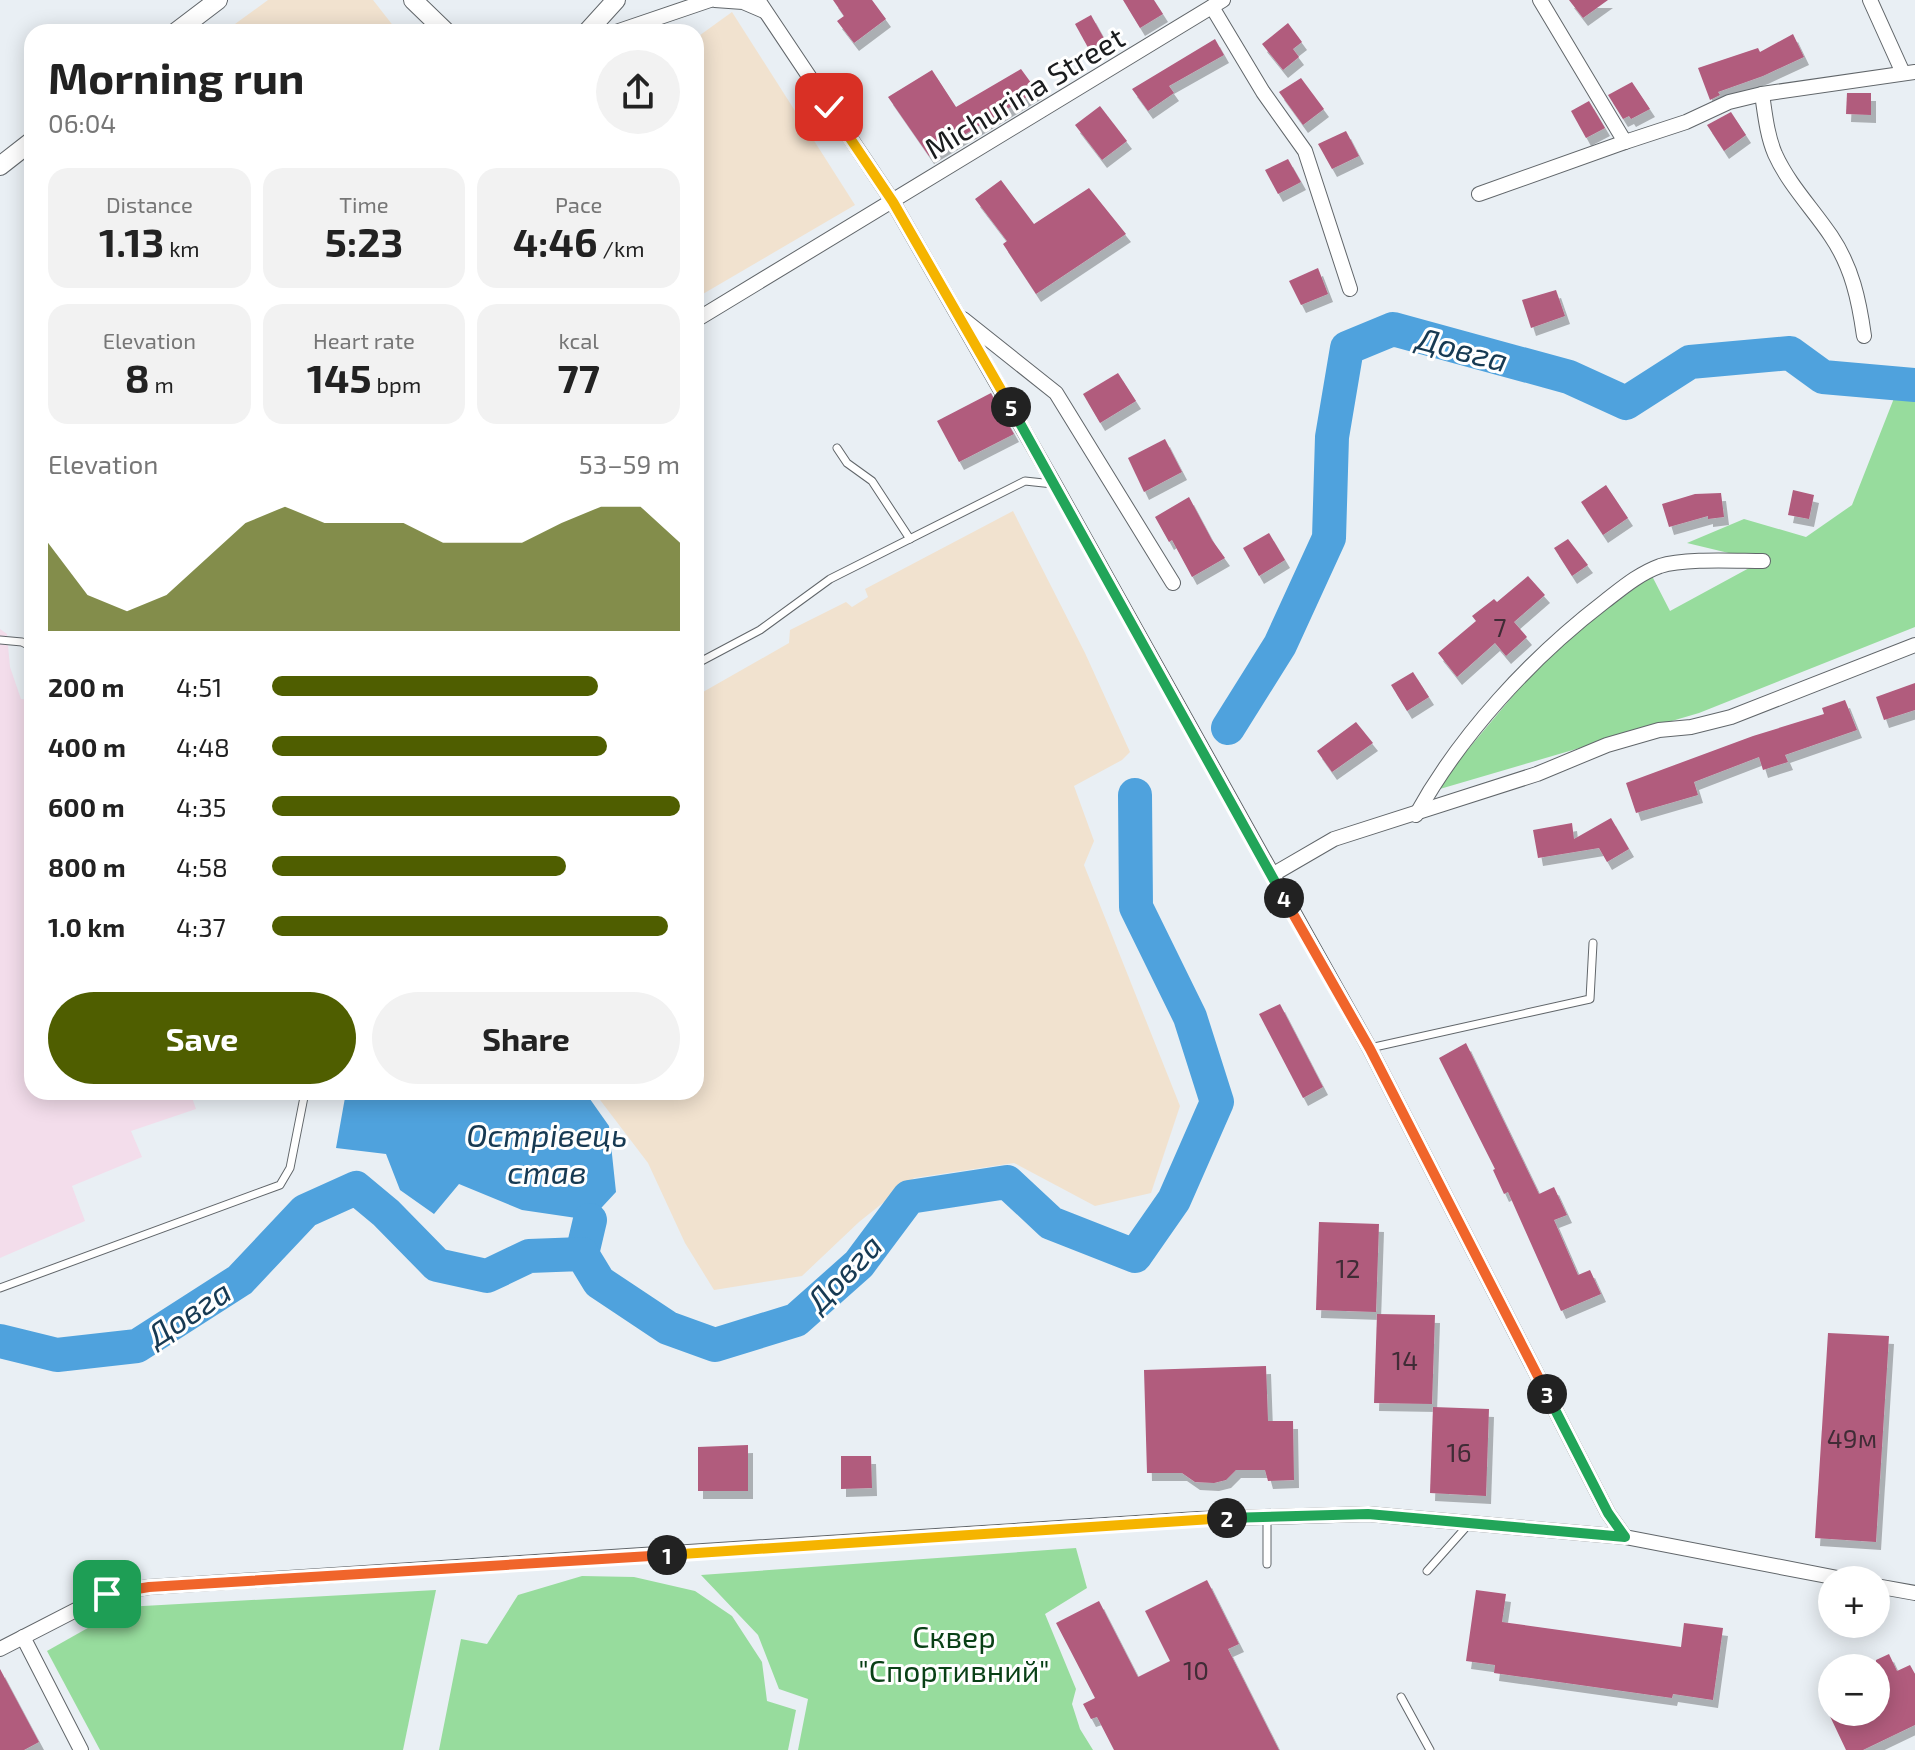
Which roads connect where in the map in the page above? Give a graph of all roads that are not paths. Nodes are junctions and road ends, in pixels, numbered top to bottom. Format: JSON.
{"nodes":[{"id":1,"x":218,"y":0,"type":"edge"},
{"id":2,"x":413,"y":0,"type":"edge"},
{"id":3,"x":616,"y":0,"type":"edge"},
{"id":4,"x":713,"y":0,"type":"edge"},
{"id":5,"x":1540,"y":0,"type":"edge"},
{"id":6,"x":1870,"y":0,"type":"edge"},
{"id":7,"x":1218,"y":4,"type":"edge"},
{"id":8,"x":761,"y":6,"type":"edge"},
{"id":9,"x":186,"y":24,"type":"edge"},
{"id":10,"x":438,"y":24,"type":"edge"},
{"id":11,"x":594,"y":24,"type":"edge"},
{"id":12,"x":640,"y":24,"type":"edge"},
{"id":13,"x":1909,"y":73,"type":"edge"},
{"id":14,"x":1762,"y":94,"type":"junction"},
{"id":15,"x":1625,"y":142,"type":"junction"},
{"id":16,"x":24,"y":147,"type":"edge"},
{"id":17,"x":0,"y":166,"type":"edge"},
{"id":18,"x":1479,"y":194,"type":"dead end"},
{"id":19,"x":893,"y":202,"type":"junction"},
{"id":20,"x":1350,"y":289,"type":"dead end"},
{"id":21,"x":957,"y":314,"type":"junction"},
{"id":22,"x":704,"y":315,"type":"edge"},
{"id":23,"x":1864,"y":336,"type":"dead end"},
{"id":24,"x":837,"y":448,"type":"dead end"},
{"id":25,"x":1055,"y":485,"type":"junction"},
{"id":26,"x":910,"y":539,"type":"junction"},
{"id":27,"x":1763,"y":561,"type":"dead end"},
{"id":28,"x":1173,"y":583,"type":"dead end"},
{"id":29,"x":0,"y":640,"type":"edge"},
{"id":30,"x":24,"y":643,"type":"edge"},
{"id":31,"x":1915,"y":645,"type":"edge"},
{"id":32,"x":704,"y":660,"type":"edge"},
{"id":33,"x":1416,"y":815,"type":"junction"},
{"id":34,"x":1272,"y":875,"type":"junction"},
{"id":35,"x":1593,"y":943,"type":"dead end"},
{"id":36,"x":1370,"y":1049,"type":"junction"},
{"id":37,"x":303,"y":1100,"type":"edge"},
{"id":38,"x":0,"y":1288,"type":"edge"},
{"id":39,"x":1267,"y":1516,"type":"junction"},
{"id":40,"x":1470,"y":1523,"type":"junction"},
{"id":41,"x":1625,"y":1537,"type":"junction"},
{"id":42,"x":1267,"y":1564,"type":"dead end"},
{"id":43,"x":1427,"y":1571,"type":"dead end"},
{"id":44,"x":1818,"y":1574,"type":"edge"},
{"id":45,"x":1890,"y":1589,"type":"edge"},
{"id":46,"x":1915,"y":1593,"type":"edge"},
{"id":47,"x":23,"y":1637,"type":"junction"},
{"id":48,"x":0,"y":1649,"type":"edge"},
{"id":49,"x":1401,"y":1697,"type":"dead end"},
{"id":50,"x":81,"y":1750,"type":"edge"},
{"id":51,"x":1430,"y":1750,"type":"edge"}],
"edges":[{"from":1,"to":9,"type":"street"},
{"from":2,"to":10,"type":"street"},
{"from":3,"to":11,"type":"street"},
{"from":4,"to":8,"type":"street"},
{"from":4,"to":12,"type":"street"},
{"from":5,"to":15,"type":"street"},
{"from":6,"to":13,"type":"street"},
{"from":7,"to":19,"type":"street","name":"Michurina Street"},
{"from":7,"to":20,"type":"street"},
{"from":8,"to":19,"type":"street"},
{"from":13,"to":14,"type":"street"},
{"from":14,"to":15,"type":"street"},
{"from":14,"to":23,"type":"street"},
{"from":15,"to":18,"type":"street"},
{"from":16,"to":17,"type":"street"},
{"from":19,"to":21,"type":"street"},
{"from":19,"to":22,"type":"street","name":"Michurina Street"},
{"from":21,"to":25,"type":"street"},
{"from":21,"to":28,"type":"street"},
{"from":24,"to":26,"type":"lane"},
{"from":25,"to":26,"type":"lane"},
{"from":25,"to":34,"type":"street"},
{"from":26,"to":32,"type":"lane"},
{"from":27,"to":33,"type":"street"},
{"from":29,"to":30,"type":"lane"},
{"from":31,"to":33,"type":"street"},
{"from":33,"to":34,"type":"street"},
{"from":34,"to":36,"type":"street"},
{"from":35,"to":36,"type":"lane"},
{"from":36,"to":41,"type":"street"},
{"from":37,"to":38,"type":"lane"},
{"from":39,"to":40,"type":"street"},
{"from":39,"to":42,"type":"lane"},
{"from":39,"to":47,"type":"street"},
{"from":40,"to":41,"type":"street"},
{"from":40,"to":43,"type":"lane"},
{"from":41,"to":44,"type":"street"},
{"from":45,"to":46,"type":"street"},
{"from":47,"to":48,"type":"street"},
{"from":47,"to":50,"type":"street"},
{"from":49,"to":51,"type":"lane"}]}
